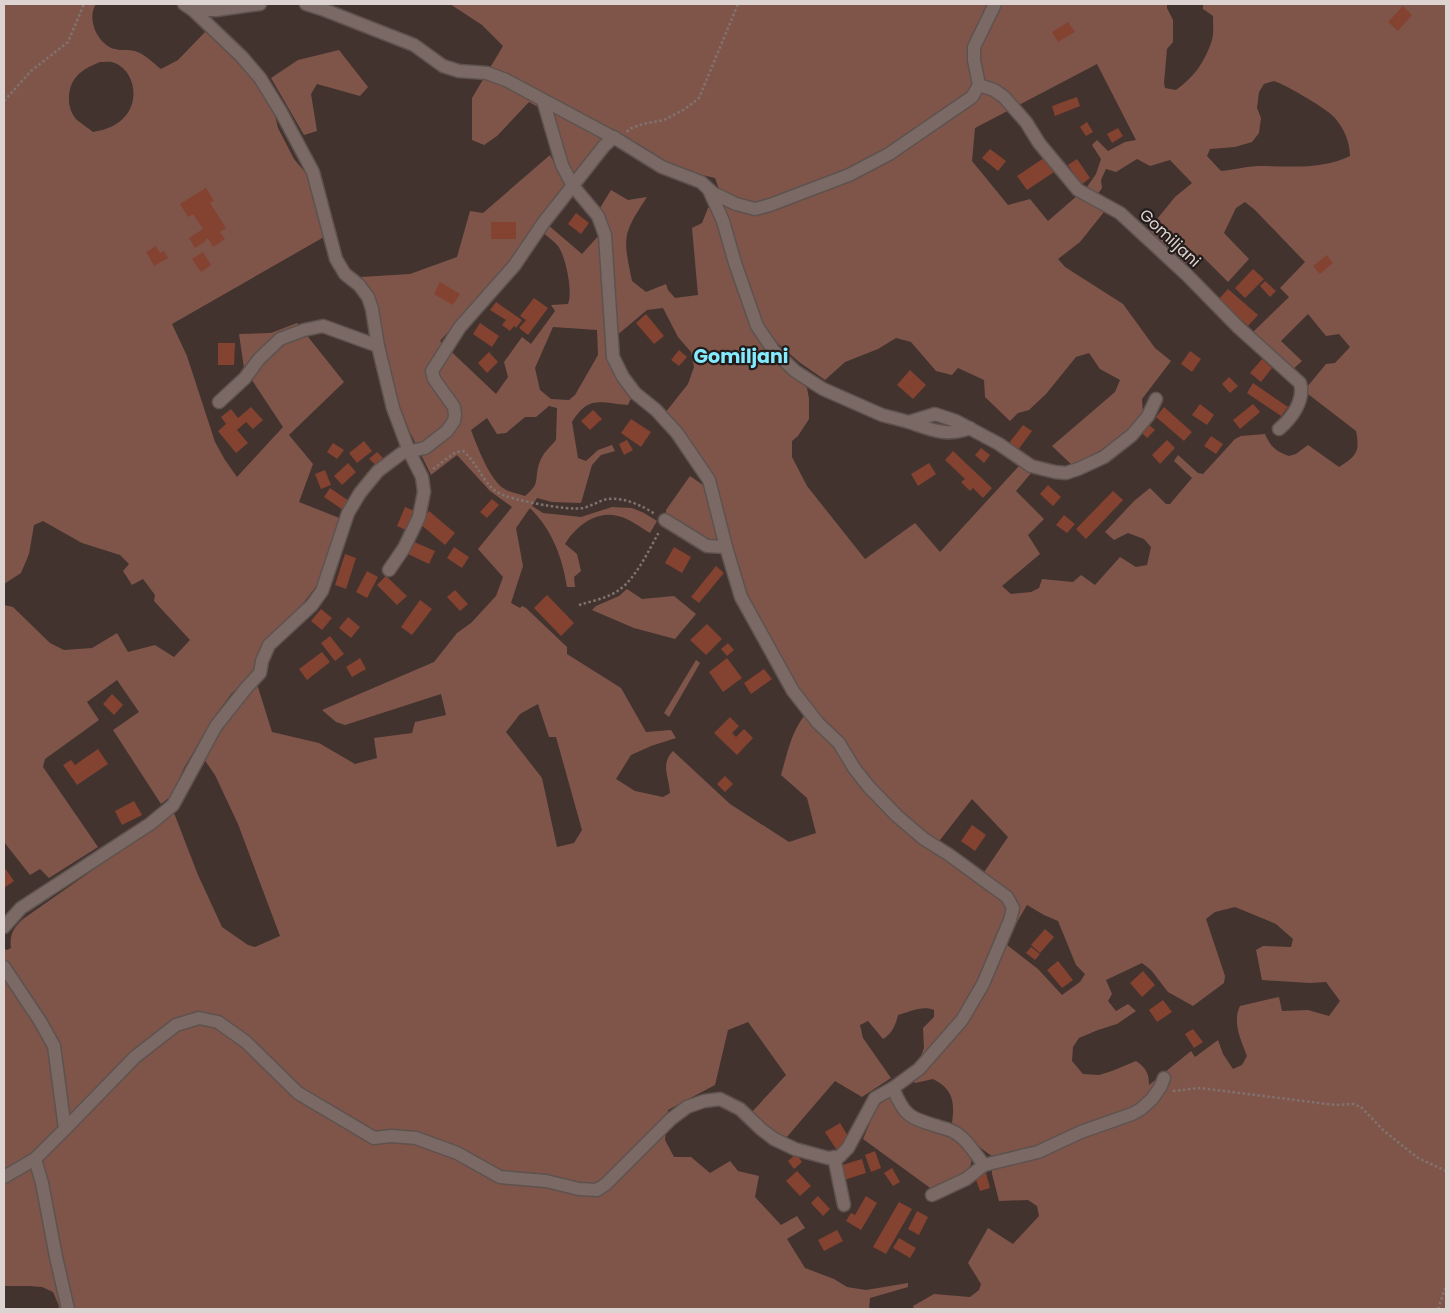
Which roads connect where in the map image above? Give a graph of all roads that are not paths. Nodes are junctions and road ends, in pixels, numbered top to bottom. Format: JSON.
{"nodes":[{"id":1,"x":260,"y":4,"type":"edge"},
{"id":2,"x":306,"y":4,"type":"edge"},
{"id":3,"x":995,"y":4,"type":"edge"},
{"id":4,"x":189,"y":7,"type":"edge"},
{"id":5,"x":980,"y":85,"type":"junction"},
{"id":6,"x":543,"y":100,"type":"junction"},
{"id":7,"x":617,"y":139,"type":"junction"},
{"id":8,"x":573,"y":186,"type":"junction"},
{"id":9,"x":709,"y":190,"type":"junction"},
{"id":10,"x":378,"y":346,"type":"junction"},
{"id":11,"x":1156,"y":399,"type":"dead end"},
{"id":12,"x":219,"y":402,"type":"dead end"},
{"id":13,"x":1278,"y":429,"type":"dead end"},
{"id":14,"x":409,"y":451,"type":"junction"},
{"id":15,"x":665,"y":520,"type":"road end"},
{"id":16,"x":726,"y":548,"type":"junction"},
{"id":17,"x":389,"y":570,"type":"dead end"},
{"id":18,"x":4,"y":927,"type":"edge"},
{"id":19,"x":4,"y":967,"type":"edge"},
{"id":20,"x":1164,"y":1078,"type":"dead end"},
{"id":21,"x":893,"y":1088,"type":"junction"},
{"id":22,"x":65,"y":1129,"type":"junction"},
{"id":23,"x":834,"y":1157,"type":"junction"},
{"id":24,"x":35,"y":1159,"type":"junction"},
{"id":25,"x":984,"y":1165,"type":"junction"},
{"id":26,"x":4,"y":1177,"type":"edge"},
{"id":27,"x":932,"y":1195,"type":"dead end"},
{"id":28,"x":844,"y":1205,"type":"dead end"},
{"id":29,"x":68,"y":1309,"type":"edge"}],
"edges":[{"from":1,"to":4,"type":"street"},
{"from":2,"to":6,"type":"street"},
{"from":3,"to":5,"type":"street"},
{"from":4,"to":10,"type":"street"},
{"from":5,"to":9,"type":"street"},
{"from":5,"to":13,"type":"street","name":"Gomiljani"},
{"from":6,"to":7,"type":"street"},
{"from":6,"to":8,"type":"street"},
{"from":7,"to":8,"type":"street"},
{"from":7,"to":9,"type":"street"},
{"from":8,"to":14,"type":"street"},
{"from":8,"to":16,"type":"street"},
{"from":9,"to":11,"type":"street"},
{"from":10,"to":12,"type":"street"},
{"from":10,"to":14,"type":"street"},
{"from":14,"to":17,"type":"street"},
{"from":14,"to":18,"type":"street"},
{"from":15,"to":16,"type":"street"},
{"from":16,"to":21,"type":"street"},
{"from":19,"to":22,"type":"street"},
{"from":20,"to":25,"type":"street"},
{"from":21,"to":23,"type":"street"},
{"from":21,"to":25,"type":"street"},
{"from":22,"to":23,"type":"street"},
{"from":22,"to":24,"type":"street"},
{"from":23,"to":28,"type":"street"},
{"from":24,"to":26,"type":"street"},
{"from":24,"to":29,"type":"street"},
{"from":25,"to":27,"type":"street"}]}
